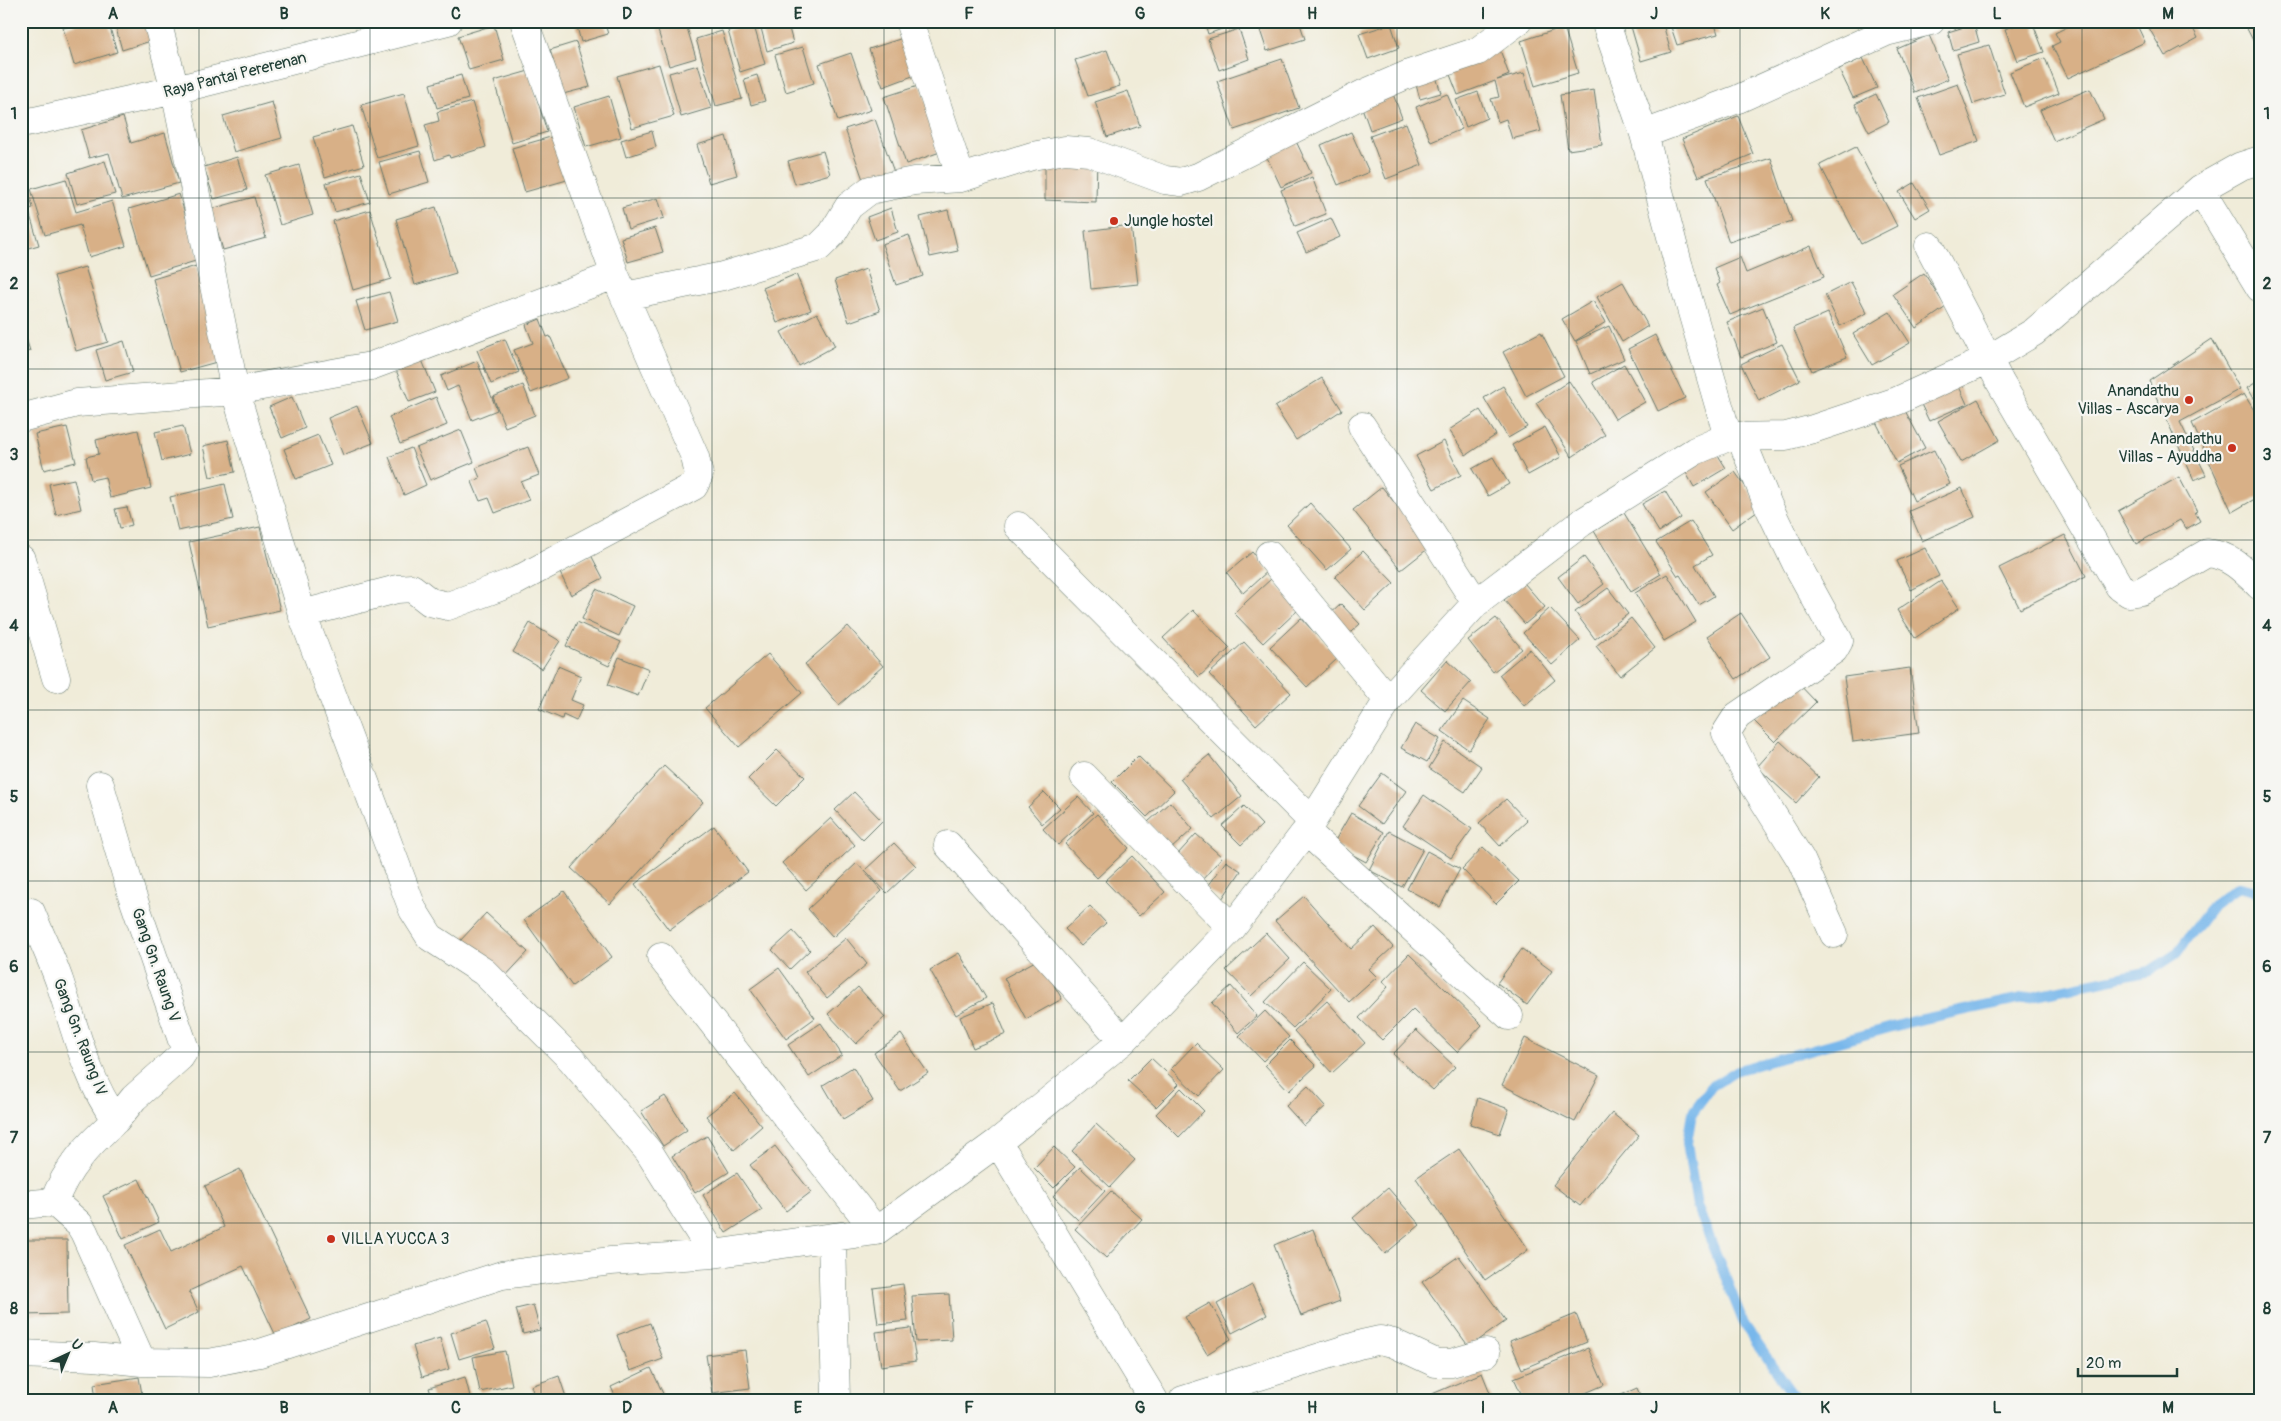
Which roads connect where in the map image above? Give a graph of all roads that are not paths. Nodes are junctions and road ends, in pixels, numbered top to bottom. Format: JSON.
{"nodes":[{"id":1,"x":157,"y":21,"type":"edge"},
{"id":2,"x":524,"y":21,"type":"edge"},
{"id":3,"x":909,"y":21,"type":"edge"},
{"id":4,"x":1518,"y":21,"type":"edge"},
{"id":5,"x":1605,"y":21,"type":"edge"},
{"id":6,"x":1931,"y":21,"type":"edge"},
{"id":7,"x":435,"y":23,"type":"edge"},
{"id":8,"x":175,"y":90,"type":"junction"},
{"id":9,"x":21,"y":124,"type":"edge"},
{"id":10,"x":1644,"y":134,"type":"junction"},
{"id":11,"x":2260,"y":160,"type":"edge"},
{"id":12,"x":962,"y":178,"type":"junction"},
{"id":13,"x":2200,"y":189,"type":"junction"},
{"id":14,"x":1929,"y":246,"type":"dead end"},
{"id":15,"x":620,"y":286,"type":"junction"},
{"id":16,"x":2260,"y":288,"type":"edge"},
{"id":17,"x":1988,"y":359,"type":"junction"},
{"id":18,"x":235,"y":391,"type":"junction"},
{"id":19,"x":21,"y":418,"type":"edge"},
{"id":20,"x":1362,"y":426,"type":"dead end"},
{"id":21,"x":1734,"y":436,"type":"junction"},
{"id":22,"x":1018,"y":526,"type":"dead end"},
{"id":23,"x":1269,"y":555,"type":"dead end"},
{"id":24,"x":21,"y":559,"type":"edge"},
{"id":25,"x":2260,"y":586,"type":"edge"},
{"id":26,"x":1476,"y":603,"type":"junction"},
{"id":27,"x":302,"y":614,"type":"junction"},
{"id":28,"x":56,"y":678,"type":"dead end"},
{"id":29,"x":1388,"y":700,"type":"junction"},
{"id":30,"x":1084,"y":776,"type":"dead end"},
{"id":31,"x":100,"y":785,"type":"dead end"},
{"id":32,"x":1309,"y":826,"type":"junction"},
{"id":33,"x":948,"y":845,"type":"dead end"},
{"id":34,"x":31,"y":912,"type":"dead end"},
{"id":35,"x":1232,"y":928,"type":"junction"},
{"id":36,"x":1834,"y":934,"type":"dead end"},
{"id":37,"x":661,"y":957,"type":"dead end"},
{"id":38,"x":1509,"y":1016,"type":"dead end"},
{"id":39,"x":1123,"y":1041,"type":"junction"},
{"id":40,"x":116,"y":1120,"type":"junction"},
{"id":41,"x":998,"y":1142,"type":"junction"},
{"id":42,"x":54,"y":1202,"type":"junction"},
{"id":43,"x":21,"y":1205,"type":"edge"},
{"id":44,"x":876,"y":1231,"type":"junction"},
{"id":45,"x":832,"y":1239,"type":"junction"},
{"id":46,"x":713,"y":1254,"type":"junction"},
{"id":47,"x":1486,"y":1353,"type":"dead end"},
{"id":48,"x":21,"y":1354,"type":"edge"},
{"id":49,"x":142,"y":1362,"type":"junction"},
{"id":50,"x":836,"y":1400,"type":"edge"},
{"id":51,"x":1154,"y":1400,"type":"edge"},
{"id":52,"x":1183,"y":1400,"type":"edge"}],
"edges":[{"from":1,"to":8,"type":"street"},
{"from":2,"to":15,"type":"street"},
{"from":3,"to":12,"type":"street"},
{"from":4,"to":12,"type":"street"},
{"from":5,"to":10,"type":"street"},
{"from":6,"to":10,"type":"street"},
{"from":7,"to":8,"type":"street","name":"Raya Pantai Pererenan"},
{"from":8,"to":9,"type":"street","name":"Raya Pantai Pererenan"},
{"from":8,"to":18,"type":"street"},
{"from":10,"to":21,"type":"street"},
{"from":11,"to":13,"type":"street"},
{"from":12,"to":15,"type":"street"},
{"from":13,"to":16,"type":"street"},
{"from":13,"to":17,"type":"street"},
{"from":14,"to":17,"type":"street"},
{"from":15,"to":18,"type":"street"},
{"from":15,"to":27,"type":"street"},
{"from":17,"to":21,"type":"street"},
{"from":17,"to":25,"type":"street"},
{"from":18,"to":19,"type":"street"},
{"from":18,"to":27,"type":"street"},
{"from":20,"to":26,"type":"street"},
{"from":21,"to":26,"type":"street"},
{"from":21,"to":36,"type":"street"},
{"from":22,"to":32,"type":"street"},
{"from":23,"to":29,"type":"street"},
{"from":24,"to":28,"type":"street"},
{"from":26,"to":29,"type":"street"},
{"from":27,"to":46,"type":"street"},
{"from":29,"to":32,"type":"street"},
{"from":30,"to":35,"type":"street"},
{"from":31,"to":40,"type":"street","name":"Gang Gn. Raung V"},
{"from":32,"to":35,"type":"street"},
{"from":32,"to":38,"type":"street"},
{"from":33,"to":39,"type":"street"},
{"from":34,"to":40,"type":"street","name":"Gang Gn. Raung IV"},
{"from":35,"to":39,"type":"street"},
{"from":37,"to":44,"type":"street"},
{"from":39,"to":41,"type":"street"},
{"from":40,"to":42,"type":"street"},
{"from":41,"to":44,"type":"street"},
{"from":41,"to":51,"type":"street"},
{"from":42,"to":43,"type":"street"},
{"from":42,"to":49,"type":"street"},
{"from":44,"to":45,"type":"street"},
{"from":45,"to":46,"type":"street"},
{"from":45,"to":50,"type":"street"},
{"from":46,"to":49,"type":"street"},
{"from":47,"to":52,"type":"street"},
{"from":48,"to":49,"type":"street"}]}
